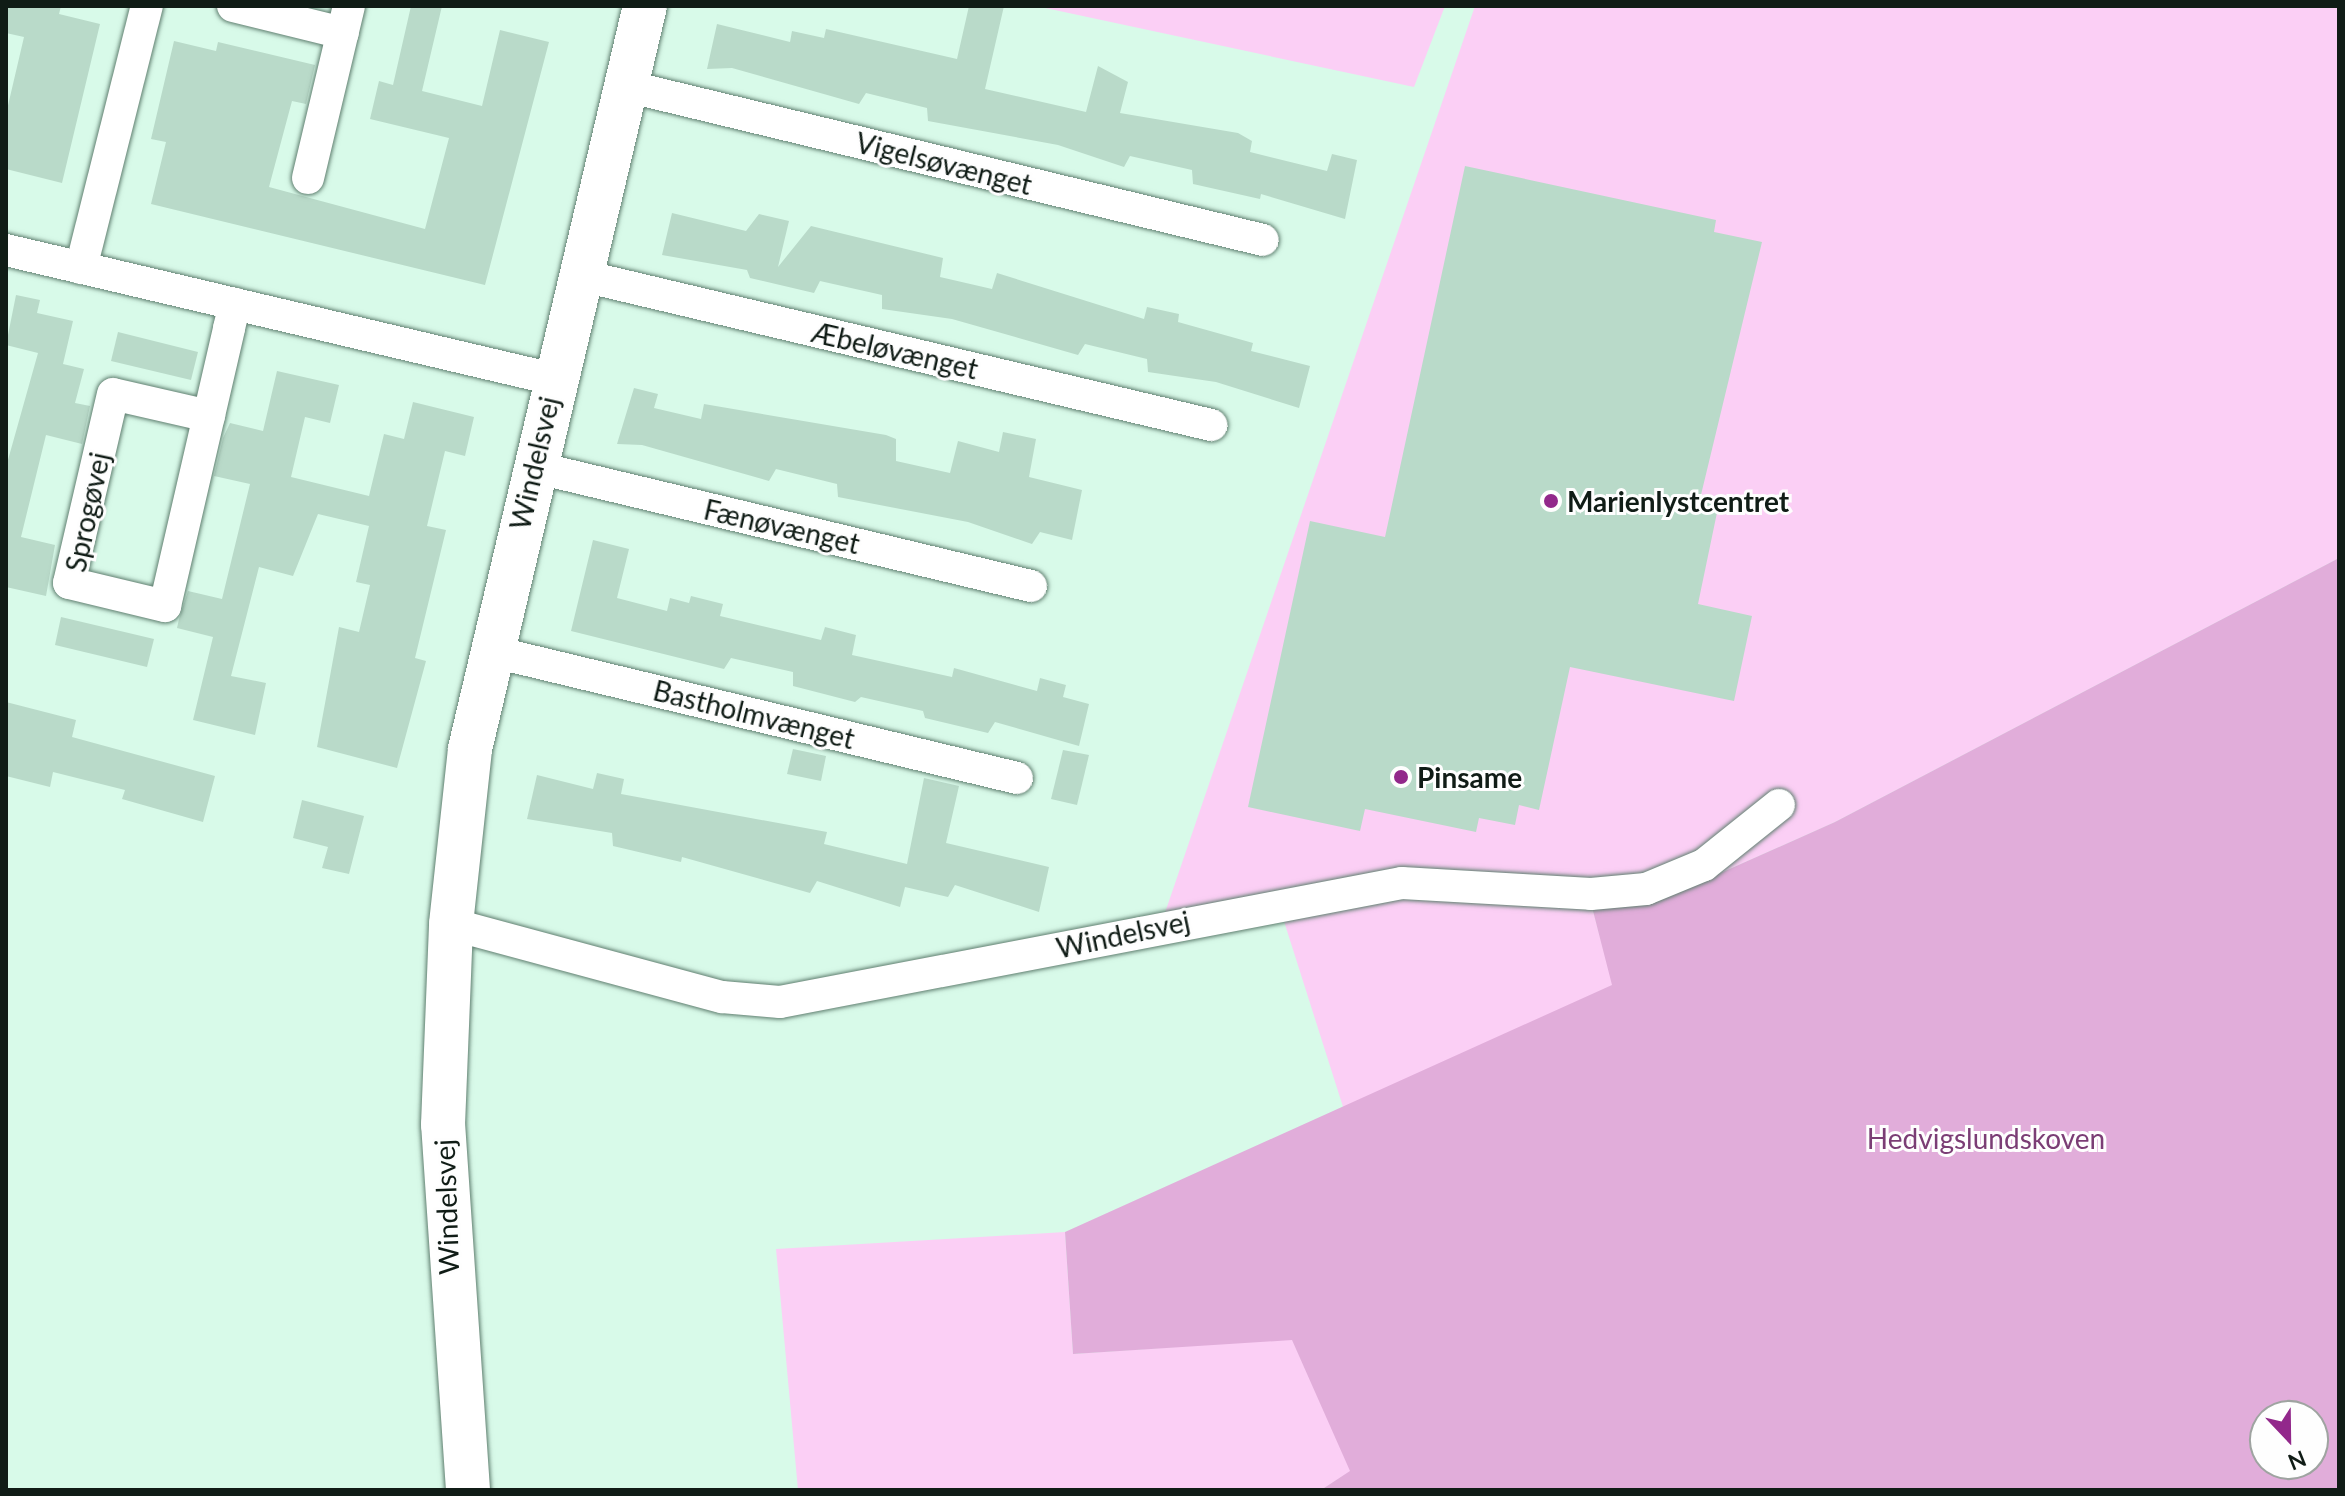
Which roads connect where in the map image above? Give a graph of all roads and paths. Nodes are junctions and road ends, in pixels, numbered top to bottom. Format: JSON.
{"nodes":[{"id":1,"x":147,"y":6,"type":"edge"},
{"id":2,"x":233,"y":6,"type":"edge"},
{"id":3,"x":645,"y":6,"type":"edge"},
{"id":4,"x":346,"y":20,"type":"edge"},
{"id":5,"x":626,"y":86,"type":"junction"},
{"id":6,"x":308,"y":178,"type":"dead end"},
{"id":7,"x":1263,"y":240,"type":"dead end"},
{"id":8,"x":6,"y":250,"type":"edge"},
{"id":9,"x":81,"y":268,"type":"junction"},
{"id":10,"x":579,"y":275,"type":"junction"},
{"id":11,"x":235,"y":304,"type":"junction"},
{"id":12,"x":553,"y":379,"type":"junction"},
{"id":13,"x":209,"y":416,"type":"junction"},
{"id":14,"x":1211,"y":425,"type":"dead end"},
{"id":15,"x":534,"y":467,"type":"junction"},
{"id":16,"x":1031,"y":586,"type":"dead end"},
{"id":17,"x":490,"y":651,"type":"junction"},
{"id":18,"x":1017,"y":778,"type":"dead end"},
{"id":19,"x":1779,"y":805,"type":"dead end"},
{"id":20,"x":451,"y":924,"type":"junction"},
{"id":21,"x":468,"y":1490,"type":"edge"}],
"edges":[{"from":1,"to":9,"type":"street"},
{"from":2,"to":4,"type":"street"},
{"from":3,"to":5,"type":"street","name":"Windelsvej"},
{"from":4,"to":6,"type":"street"},
{"from":5,"to":7,"type":"street","name":"Vigelsøvænget"},
{"from":5,"to":10,"type":"street","name":"Windelsvej"},
{"from":8,"to":9,"type":"street"},
{"from":9,"to":11,"type":"street"},
{"from":10,"to":12,"type":"street","name":"Windelsvej"},
{"from":10,"to":14,"type":"street","name":"Æbeløvænget"},
{"from":11,"to":12,"type":"street"},
{"from":11,"to":13,"type":"street","name":"Sprogøvej"},
{"from":12,"to":15,"type":"street","name":"Windelsvej"},
{"from":13,"to":13,"type":"street","name":"Sprogøvej"},
{"from":15,"to":16,"type":"street","name":"Fænøvænget"},
{"from":15,"to":17,"type":"street","name":"Windelsvej"},
{"from":17,"to":18,"type":"street","name":"Bastholmvænget"},
{"from":17,"to":20,"type":"street","name":"Windelsvej"},
{"from":19,"to":20,"type":"street","name":"Windelsvej"},
{"from":20,"to":21,"type":"street","name":"Windelsvej"}]}
